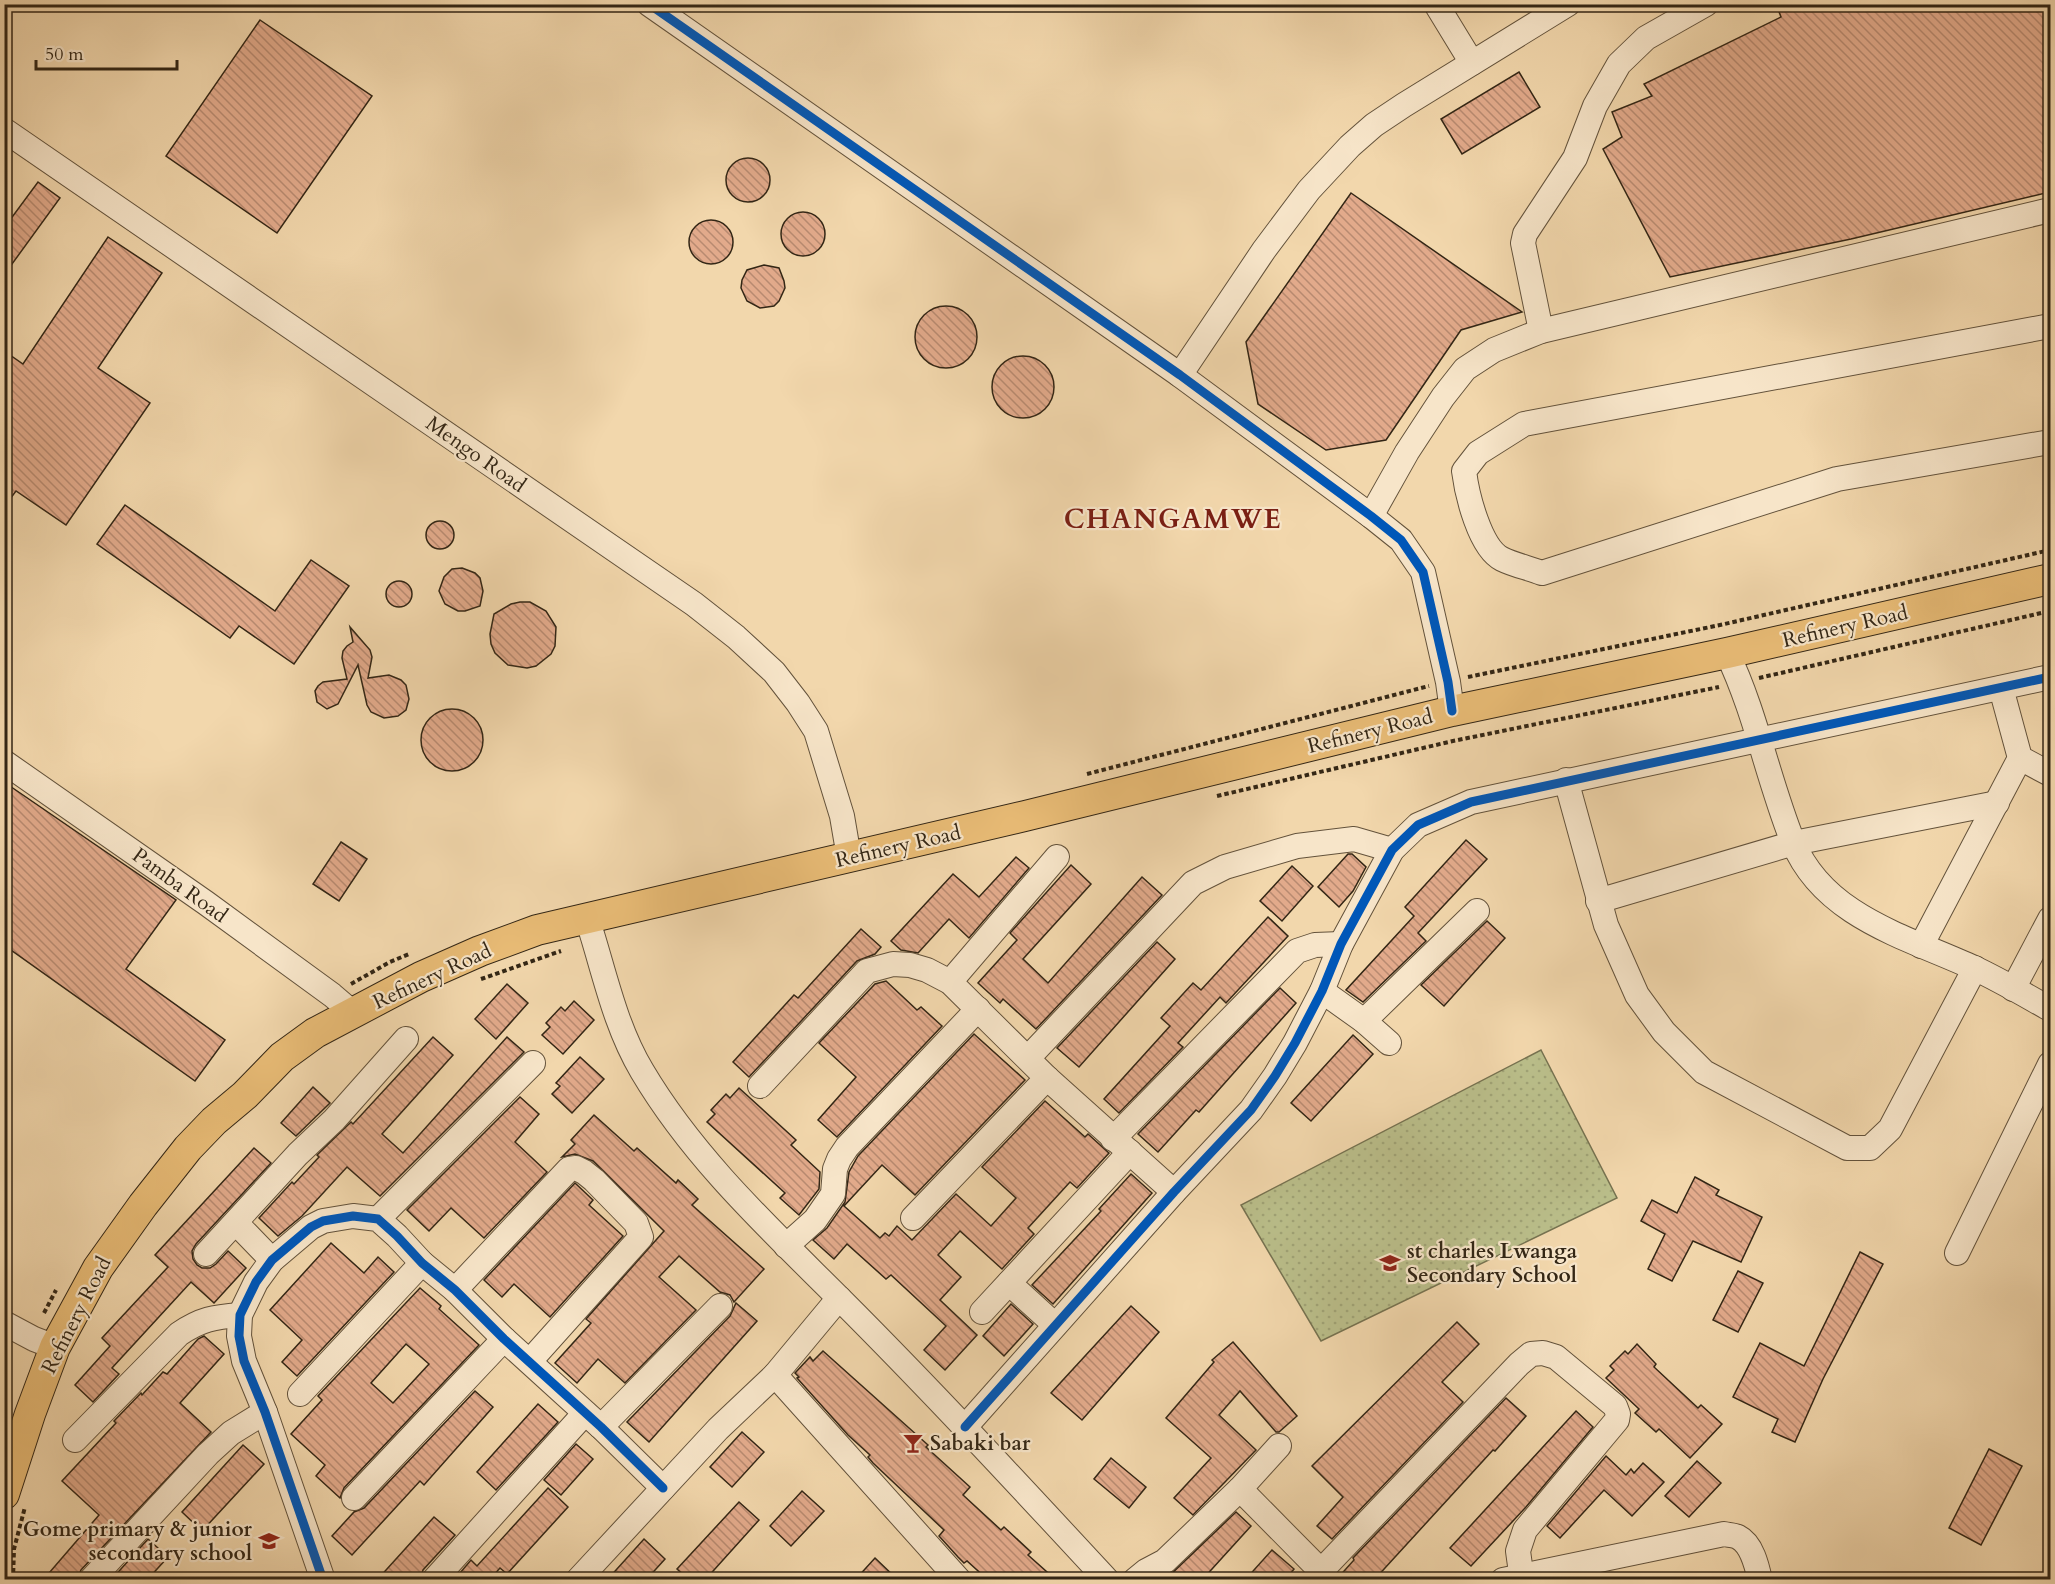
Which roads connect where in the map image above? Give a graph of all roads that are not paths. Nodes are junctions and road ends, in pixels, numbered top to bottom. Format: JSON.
{"nodes":[{"id":1,"x":650,"y":4,"type":"edge"},
{"id":2,"x":1436,"y":4,"type":"edge"},
{"id":3,"x":1568,"y":4,"type":"edge"},
{"id":4,"x":1706,"y":4,"type":"edge"},
{"id":5,"x":1472,"y":63,"type":"junction"},
{"id":6,"x":4,"y":130,"type":"edge"},
{"id":7,"x":2050,"y":210,"type":"edge"},
{"id":8,"x":2050,"y":326,"type":"edge"},
{"id":9,"x":1541,"y":331,"type":"junction"},
{"id":10,"x":1180,"y":375,"type":"junction"},
{"id":11,"x":2050,"y":442,"type":"edge"},
{"id":12,"x":1371,"y":516,"type":"junction"},
{"id":13,"x":2050,"y":579,"type":"edge"},
{"id":14,"x":1727,"y":653,"type":"junction"},
{"id":15,"x":2050,"y":677,"type":"edge"},
{"id":16,"x":2001,"y":688,"type":"junction"},
{"id":17,"x":1452,"y":711,"type":"junction"},
{"id":18,"x":1758,"y":739,"type":"junction"},
{"id":19,"x":2020,"y":758,"type":"junction"},
{"id":20,"x":4,"y":762,"type":"edge"},
{"id":21,"x":2050,"y":774,"type":"edge"},
{"id":22,"x":1566,"y":780,"type":"junction"},
{"id":23,"x":1997,"y":803,"type":"junction"},
{"id":24,"x":1794,"y":843,"type":"junction"},
{"id":25,"x":1392,"y":850,"type":"junction"},
{"id":26,"x":849,"y":857,"type":"junction"},
{"id":27,"x":1057,"y":857,"type":"dead end"},
{"id":28,"x":1598,"y":901,"type":"junction"},
{"id":29,"x":1477,"y":911,"type":"dead end"},
{"id":30,"x":2050,"y":919,"type":"edge"},
{"id":31,"x":590,"y":929,"type":"junction"},
{"id":32,"x":1341,"y":944,"type":"junction"},
{"id":33,"x":1921,"y":946,"type":"junction"},
{"id":34,"x":1975,"y":968,"type":"junction"},
{"id":35,"x":950,"y":982,"type":"junction"},
{"id":36,"x":2013,"y":989,"type":"junction"},
{"id":37,"x":1322,"y":991,"type":"junction"},
{"id":38,"x":978,"y":1009,"type":"junction"},
{"id":39,"x":2050,"y":1009,"type":"edge"},
{"id":40,"x":353,"y":1013,"type":"junction"},
{"id":41,"x":1364,"y":1021,"type":"junction"},
{"id":42,"x":406,"y":1039,"type":"dead end"},
{"id":43,"x":1389,"y":1043,"type":"dead end"},
{"id":44,"x":1028,"y":1058,"type":"junction"},
{"id":45,"x":533,"y":1063,"type":"dead end"},
{"id":46,"x":2050,"y":1064,"type":"edge"},
{"id":47,"x":1047,"y":1078,"type":"junction"},
{"id":48,"x":760,"y":1086,"type":"dead end"},
{"id":49,"x":1121,"y":1146,"type":"junction"},
{"id":50,"x":1174,"y":1192,"type":"junction"},
{"id":51,"x":913,"y":1218,"type":"dead end"},
{"id":52,"x":378,"y":1219,"type":"junction"},
{"id":53,"x":236,"y":1223,"type":"junction"},
{"id":54,"x":786,"y":1246,"type":"junction"},
{"id":55,"x":1957,"y":1253,"type":"dead end"},
{"id":56,"x":206,"y":1254,"type":"dead end"},
{"id":57,"x":272,"y":1260,"type":"junction"},
{"id":58,"x":422,"y":1263,"type":"junction"},
{"id":59,"x":1009,"y":1283,"type":"junction"},
{"id":60,"x":455,"y":1290,"type":"junction"},
{"id":61,"x":839,"y":1298,"type":"junction"},
{"id":62,"x":720,"y":1306,"type":"dead end"},
{"id":63,"x":982,"y":1312,"type":"dead end"},
{"id":64,"x":240,"y":1315,"type":"junction"},
{"id":65,"x":4,"y":1323,"type":"edge"},
{"id":66,"x":1055,"y":1325,"type":"junction"},
{"id":67,"x":504,"y":1339,"type":"junction"},
{"id":68,"x":55,"y":1347,"type":"junction"},
{"id":69,"x":530,"y":1361,"type":"junction"},
{"id":70,"x":775,"y":1375,"type":"junction"},
{"id":71,"x":300,"y":1394,"type":"dead end"},
{"id":72,"x":265,"y":1412,"type":"junction"},
{"id":73,"x":593,"y":1420,"type":"junction"},
{"id":74,"x":965,"y":1427,"type":"junction"},
{"id":75,"x":75,"y":1440,"type":"dead end"},
{"id":76,"x":1279,"y":1446,"type":"dead end"},
{"id":77,"x":663,"y":1488,"type":"junction"},
{"id":78,"x":1240,"y":1489,"type":"junction"},
{"id":79,"x":16,"y":1495,"type":"edge"},
{"id":80,"x":354,"y":1498,"type":"dead end"},
{"id":81,"x":1321,"y":1575,"type":"edge"},
{"id":82,"x":1516,"y":1578,"type":"edge"},
{"id":83,"x":91,"y":1580,"type":"edge"},
{"id":84,"x":323,"y":1580,"type":"edge"},
{"id":85,"x":434,"y":1580,"type":"edge"},
{"id":86,"x":578,"y":1580,"type":"edge"},
{"id":87,"x":959,"y":1580,"type":"edge"},
{"id":88,"x":1107,"y":1580,"type":"edge"},
{"id":89,"x":1135,"y":1580,"type":"edge"},
{"id":90,"x":1760,"y":1580,"type":"edge"}],
"edges":[{"from":1,"to":10,"type":"street"},
{"from":2,"to":5,"type":"street"},
{"from":3,"to":5,"type":"street"},
{"from":4,"to":9,"type":"street"},
{"from":5,"to":10,"type":"street"},
{"from":6,"to":26,"type":"street","name":"Mengo Road"},
{"from":7,"to":9,"type":"street"},
{"from":8,"to":11,"type":"street"},
{"from":9,"to":12,"type":"street"},
{"from":10,"to":12,"type":"street"},
{"from":12,"to":17,"type":"street"},
{"from":13,"to":14,"type":"main road","name":"Refinery Road"},
{"from":14,"to":17,"type":"main road","name":"Refinery Road"},
{"from":14,"to":18,"type":"street"},
{"from":15,"to":16,"type":"street"},
{"from":16,"to":18,"type":"street"},
{"from":16,"to":19,"type":"street"},
{"from":17,"to":26,"type":"main road","name":"Refinery Road"},
{"from":18,"to":22,"type":"street"},
{"from":18,"to":24,"type":"street"},
{"from":19,"to":21,"type":"street"},
{"from":19,"to":23,"type":"street"},
{"from":20,"to":40,"type":"street","name":"Pamba Road"},
{"from":22,"to":25,"type":"street"},
{"from":22,"to":28,"type":"street"},
{"from":23,"to":24,"type":"street"},
{"from":23,"to":33,"type":"street"},
{"from":24,"to":28,"type":"street"},
{"from":24,"to":33,"type":"street"},
{"from":25,"to":32,"type":"street"},
{"from":25,"to":44,"type":"street"},
{"from":26,"to":31,"type":"main road","name":"Refinery Road"},
{"from":27,"to":35,"type":"street"},
{"from":28,"to":34,"type":"street"},
{"from":29,"to":41,"type":"street"},
{"from":30,"to":36,"type":"street"},
{"from":31,"to":40,"type":"main road","name":"Refinery Road"},
{"from":31,"to":54,"type":"street"},
{"from":32,"to":37,"type":"street"},
{"from":32,"to":49,"type":"street"},
{"from":33,"to":34,"type":"street"},
{"from":34,"to":36,"type":"street"},
{"from":35,"to":38,"type":"street"},
{"from":35,"to":48,"type":"street"},
{"from":36,"to":39,"type":"street"},
{"from":37,"to":41,"type":"street"},
{"from":37,"to":50,"type":"street"},
{"from":38,"to":44,"type":"street"},
{"from":38,"to":54,"type":"street"},
{"from":40,"to":68,"type":"main road","name":"Refinery Road"},
{"from":41,"to":43,"type":"street"},
{"from":42,"to":53,"type":"street"},
{"from":44,"to":47,"type":"street"},
{"from":45,"to":52,"type":"street"},
{"from":46,"to":55,"type":"street"},
{"from":47,"to":49,"type":"street"},
{"from":47,"to":51,"type":"street"},
{"from":49,"to":50,"type":"street"},
{"from":49,"to":59,"type":"street"},
{"from":50,"to":66,"type":"street"},
{"from":52,"to":57,"type":"street"},
{"from":52,"to":58,"type":"street"},
{"from":53,"to":56,"type":"street"},
{"from":53,"to":57,"type":"street"},
{"from":54,"to":61,"type":"street"},
{"from":57,"to":64,"type":"street"},
{"from":58,"to":60,"type":"street"},
{"from":58,"to":71,"type":"street"},
{"from":59,"to":63,"type":"street"},
{"from":59,"to":66,"type":"street"},
{"from":60,"to":67,"type":"street"},
{"from":60,"to":69,"type":"street"},
{"from":61,"to":70,"type":"street"},
{"from":61,"to":74,"type":"street"},
{"from":62,"to":73,"type":"street"},
{"from":64,"to":72,"type":"street"},
{"from":64,"to":75,"type":"street"},
{"from":65,"to":68,"type":"street"},
{"from":66,"to":74,"type":"street"},
{"from":67,"to":69,"type":"street"},
{"from":67,"to":80,"type":"street"},
{"from":68,"to":79,"type":"main road","name":"Refinery Road"},
{"from":69,"to":73,"type":"street"},
{"from":70,"to":77,"type":"street"},
{"from":70,"to":87,"type":"street"},
{"from":72,"to":83,"type":"street"},
{"from":72,"to":84,"type":"street"},
{"from":73,"to":77,"type":"street"},
{"from":73,"to":85,"type":"street"},
{"from":74,"to":88,"type":"street"},
{"from":76,"to":78,"type":"street"},
{"from":77,"to":86,"type":"street"},
{"from":78,"to":81,"type":"street"},
{"from":78,"to":89,"type":"street"},
{"from":81,"to":82,"type":"street"},
{"from":82,"to":90,"type":"street"}]}
